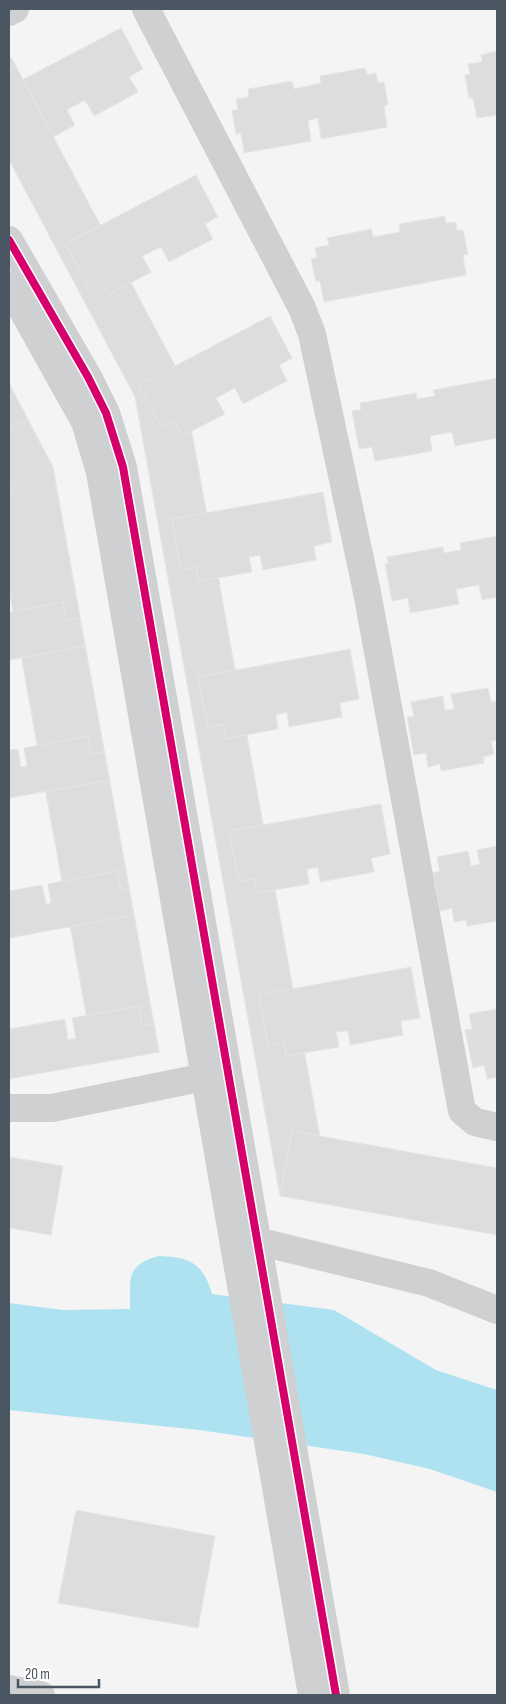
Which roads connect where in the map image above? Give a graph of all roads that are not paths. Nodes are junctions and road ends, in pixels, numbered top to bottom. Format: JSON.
{"nodes":[{"id":1,"x":15,"y":9,"type":"edge"},
{"id":2,"x":146,"y":9,"type":"edge"},
{"id":3,"x":9,"y":12,"type":"edge"},
{"id":4,"x":9,"y":240,"type":"edge"},
{"id":5,"x":9,"y":286,"type":"edge"},
{"id":6,"x":205,"y":1078,"type":"junction"},
{"id":7,"x":9,"y":1108,"type":"edge"},
{"id":8,"x":497,"y":1127,"type":"edge"},
{"id":9,"x":257,"y":1241,"type":"junction"},
{"id":10,"x":250,"y":1269,"type":"junction"},
{"id":11,"x":497,"y":1310,"type":"edge"},
{"id":12,"x":284,"y":1465,"type":"junction"},
{"id":13,"x":9,"y":1689,"type":"edge"},
{"id":14,"x":41,"y":1695,"type":"edge"},
{"id":15,"x":312,"y":1695,"type":"edge"},
{"id":16,"x":336,"y":1695,"type":"edge"}],
"edges":[{"from":1,"to":3,"type":"street"},
{"from":2,"to":8,"type":"street"},
{"from":4,"to":9,"type":"street"},
{"from":5,"to":6,"type":"street"},
{"from":6,"to":7,"type":"street"},
{"from":6,"to":10,"type":"street"},
{"from":9,"to":10,"type":"street"},
{"from":9,"to":11,"type":"street"},
{"from":10,"to":12,"type":"street"},
{"from":12,"to":15,"type":"street"},
{"from":12,"to":16,"type":"street"},
{"from":13,"to":14,"type":"street"}]}
